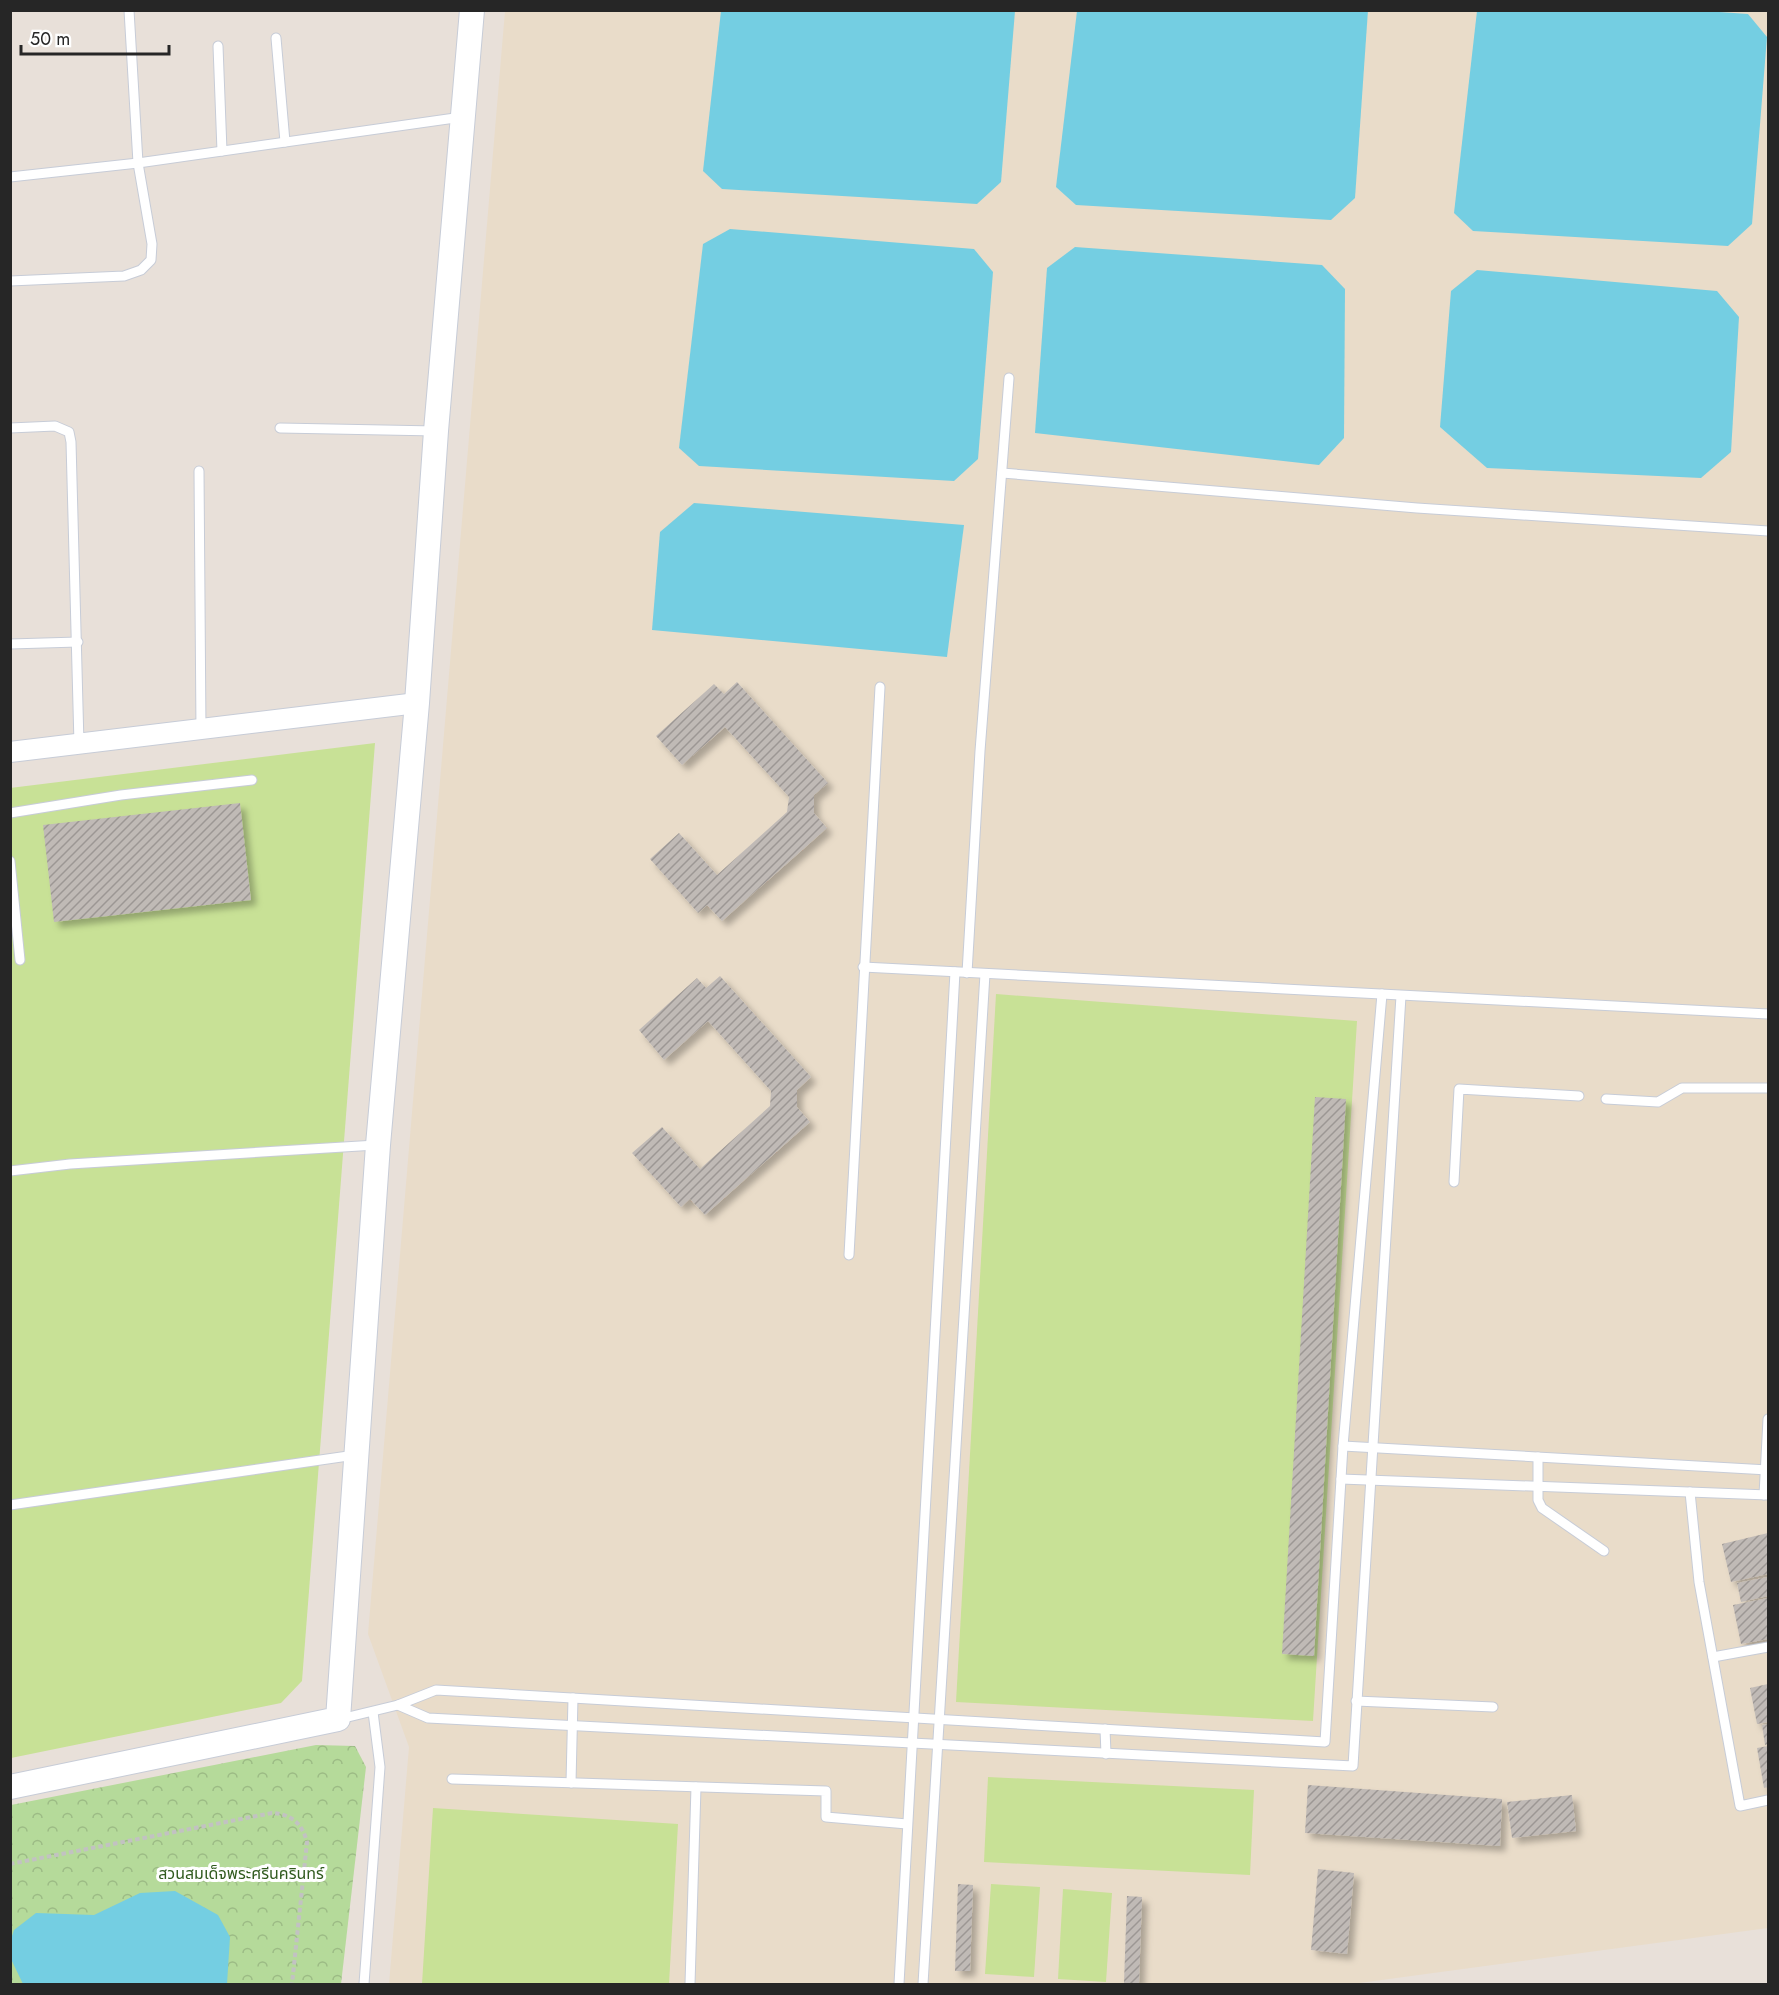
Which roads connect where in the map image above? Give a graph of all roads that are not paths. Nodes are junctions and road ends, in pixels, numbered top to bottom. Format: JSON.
{"nodes":[{"id":1,"x":129,"y":10,"type":"edge"},
{"id":2,"x":472,"y":10,"type":"edge"},
{"id":3,"x":276,"y":38,"type":"dead end"},
{"id":4,"x":218,"y":46,"type":"dead end"},
{"id":5,"x":462,"y":117,"type":"junction"},
{"id":6,"x":285,"y":142,"type":"junction"},
{"id":7,"x":222,"y":151,"type":"junction"},
{"id":8,"x":138,"y":163,"type":"junction"},
{"id":9,"x":10,"y":177,"type":"edge"},
{"id":10,"x":10,"y":281,"type":"edge"},
{"id":11,"x":1010,"y":378,"type":"dead end"},
{"id":12,"x":10,"y":428,"type":"edge"},
{"id":13,"x":280,"y":428,"type":"dead end"},
{"id":14,"x":436,"y":431,"type":"junction"},
{"id":15,"x":199,"y":471,"type":"dead end"},
{"id":16,"x":1002,"y":473,"type":"junction"},
{"id":17,"x":1768,"y":531,"type":"edge"},
{"id":18,"x":78,"y":642,"type":"junction"},
{"id":19,"x":10,"y":644,"type":"edge"},
{"id":20,"x":880,"y":687,"type":"dead end"},
{"id":21,"x":417,"y":703,"type":"junction"},
{"id":22,"x":201,"y":731,"type":"junction"},
{"id":23,"x":80,"y":744,"type":"junction"},
{"id":24,"x":10,"y":752,"type":"edge"},
{"id":25,"x":252,"y":780,"type":"dead end"},
{"id":26,"x":10,"y":813,"type":"edge"},
{"id":27,"x":10,"y":861,"type":"edge"},
{"id":28,"x":20,"y":960,"type":"dead end"},
{"id":29,"x":863,"y":967,"type":"junction"},
{"id":30,"x":955,"y":972,"type":"junction"},
{"id":31,"x":967,"y":973,"type":"junction"},
{"id":32,"x":985,"y":974,"type":"junction"},
{"id":33,"x":1382,"y":994,"type":"junction"},
{"id":34,"x":1401,"y":996,"type":"junction"},
{"id":35,"x":1768,"y":1014,"type":"edge"},
{"id":36,"x":1768,"y":1088,"type":"edge"},
{"id":37,"x":1579,"y":1096,"type":"dead end"},
{"id":38,"x":1606,"y":1099,"type":"dead end"},
{"id":39,"x":378,"y":1145,"type":"junction"},
{"id":40,"x":10,"y":1171,"type":"edge"},
{"id":41,"x":1454,"y":1182,"type":"dead end"},
{"id":42,"x":849,"y":1255,"type":"dead end"},
{"id":43,"x":1768,"y":1419,"type":"edge"},
{"id":44,"x":1343,"y":1446,"type":"junction"},
{"id":45,"x":1371,"y":1447,"type":"junction"},
{"id":46,"x":355,"y":1455,"type":"junction"},
{"id":47,"x":1538,"y":1456,"type":"junction"},
{"id":48,"x":1767,"y":1469,"type":"edge"},
{"id":49,"x":1341,"y":1479,"type":"junction"},
{"id":50,"x":1369,"y":1480,"type":"junction"},
{"id":51,"x":1537,"y":1486,"type":"junction"},
{"id":52,"x":1690,"y":1492,"type":"junction"},
{"id":53,"x":1766,"y":1495,"type":"edge"},
{"id":54,"x":10,"y":1505,"type":"edge"},
{"id":55,"x":1604,"y":1551,"type":"dead end"},
{"id":56,"x":1768,"y":1647,"type":"edge"},
{"id":57,"x":1713,"y":1657,"type":"junction"},
{"id":58,"x":573,"y":1698,"type":"junction"},
{"id":59,"x":1356,"y":1701,"type":"junction"},
{"id":60,"x":398,"y":1705,"type":"junction"},
{"id":61,"x":1493,"y":1707,"type":"dead end"},
{"id":62,"x":373,"y":1712,"type":"junction"},
{"id":63,"x":913,"y":1718,"type":"junction"},
{"id":64,"x":338,"y":1719,"type":"junction"},
{"id":65,"x":939,"y":1719,"type":"junction"},
{"id":66,"x":570,"y":1726,"type":"junction"},
{"id":67,"x":1105,"y":1729,"type":"junction"},
{"id":68,"x":912,"y":1743,"type":"junction"},
{"id":69,"x":937,"y":1745,"type":"junction"},
{"id":70,"x":1106,"y":1754,"type":"junction"},
{"id":71,"x":452,"y":1779,"type":"dead end"},
{"id":72,"x":571,"y":1783,"type":"junction"},
{"id":73,"x":10,"y":1787,"type":"edge"},
{"id":74,"x":696,"y":1787,"type":"junction"},
{"id":75,"x":1768,"y":1800,"type":"edge"},
{"id":76,"x":907,"y":1824,"type":"junction"},
{"id":77,"x":364,"y":1984,"type":"edge"},
{"id":78,"x":690,"y":1984,"type":"edge"},
{"id":79,"x":898,"y":1984,"type":"edge"},
{"id":80,"x":922,"y":1984,"type":"edge"}],
"edges":[{"from":1,"to":8,"type":"lane"},
{"from":2,"to":5,"type":"street"},
{"from":3,"to":6,"type":"lane"},
{"from":4,"to":7,"type":"lane"},
{"from":5,"to":6,"type":"lane"},
{"from":5,"to":14,"type":"street"},
{"from":6,"to":7,"type":"lane"},
{"from":7,"to":8,"type":"lane"},
{"from":8,"to":9,"type":"lane"},
{"from":8,"to":10,"type":"lane"},
{"from":11,"to":16,"type":"lane"},
{"from":12,"to":18,"type":"lane"},
{"from":13,"to":14,"type":"lane"},
{"from":14,"to":21,"type":"street"},
{"from":15,"to":22,"type":"lane"},
{"from":16,"to":17,"type":"lane"},
{"from":16,"to":31,"type":"lane"},
{"from":18,"to":19,"type":"lane"},
{"from":18,"to":23,"type":"lane"},
{"from":20,"to":29,"type":"lane"},
{"from":21,"to":22,"type":"street"},
{"from":21,"to":39,"type":"street"},
{"from":22,"to":23,"type":"street"},
{"from":23,"to":24,"type":"street"},
{"from":25,"to":26,"type":"lane"},
{"from":27,"to":28,"type":"lane"},
{"from":29,"to":30,"type":"lane"},
{"from":29,"to":42,"type":"lane"},
{"from":30,"to":31,"type":"lane"},
{"from":30,"to":63,"type":"lane"},
{"from":31,"to":32,"type":"lane"},
{"from":32,"to":33,"type":"lane"},
{"from":32,"to":65,"type":"lane"},
{"from":33,"to":34,"type":"lane"},
{"from":33,"to":44,"type":"lane"},
{"from":34,"to":35,"type":"lane"},
{"from":34,"to":45,"type":"lane"},
{"from":36,"to":38,"type":"lane"},
{"from":37,"to":41,"type":"lane"},
{"from":39,"to":40,"type":"lane"},
{"from":39,"to":46,"type":"street"},
{"from":43,"to":48,"type":"lane"},
{"from":44,"to":45,"type":"lane"},
{"from":44,"to":49,"type":"lane"},
{"from":45,"to":47,"type":"lane"},
{"from":45,"to":50,"type":"lane"},
{"from":46,"to":54,"type":"lane"},
{"from":46,"to":64,"type":"street"},
{"from":47,"to":48,"type":"lane"},
{"from":47,"to":51,"type":"lane"},
{"from":48,"to":53,"type":"lane"},
{"from":49,"to":50,"type":"lane"},
{"from":49,"to":67,"type":"lane"},
{"from":50,"to":51,"type":"lane"},
{"from":50,"to":59,"type":"lane"},
{"from":51,"to":52,"type":"lane"},
{"from":51,"to":55,"type":"lane"},
{"from":52,"to":53,"type":"lane"},
{"from":52,"to":57,"type":"lane"},
{"from":56,"to":57,"type":"lane"},
{"from":57,"to":75,"type":"lane"},
{"from":58,"to":60,"type":"lane"},
{"from":58,"to":63,"type":"lane"},
{"from":58,"to":66,"type":"lane"},
{"from":59,"to":61,"type":"lane"},
{"from":59,"to":70,"type":"lane"},
{"from":60,"to":62,"type":"lane"},
{"from":60,"to":66,"type":"lane"},
{"from":62,"to":64,"type":"lane"},
{"from":62,"to":77,"type":"lane"},
{"from":63,"to":65,"type":"lane"},
{"from":63,"to":68,"type":"lane"},
{"from":64,"to":73,"type":"street"},
{"from":65,"to":67,"type":"lane"},
{"from":65,"to":69,"type":"lane"},
{"from":66,"to":68,"type":"lane"},
{"from":66,"to":72,"type":"lane"},
{"from":67,"to":70,"type":"lane"},
{"from":68,"to":69,"type":"lane"},
{"from":68,"to":76,"type":"lane"},
{"from":69,"to":70,"type":"lane"},
{"from":69,"to":80,"type":"lane"},
{"from":71,"to":72,"type":"lane"},
{"from":72,"to":74,"type":"lane"},
{"from":74,"to":76,"type":"lane"},
{"from":74,"to":78,"type":"lane"},
{"from":76,"to":79,"type":"lane"}]}
